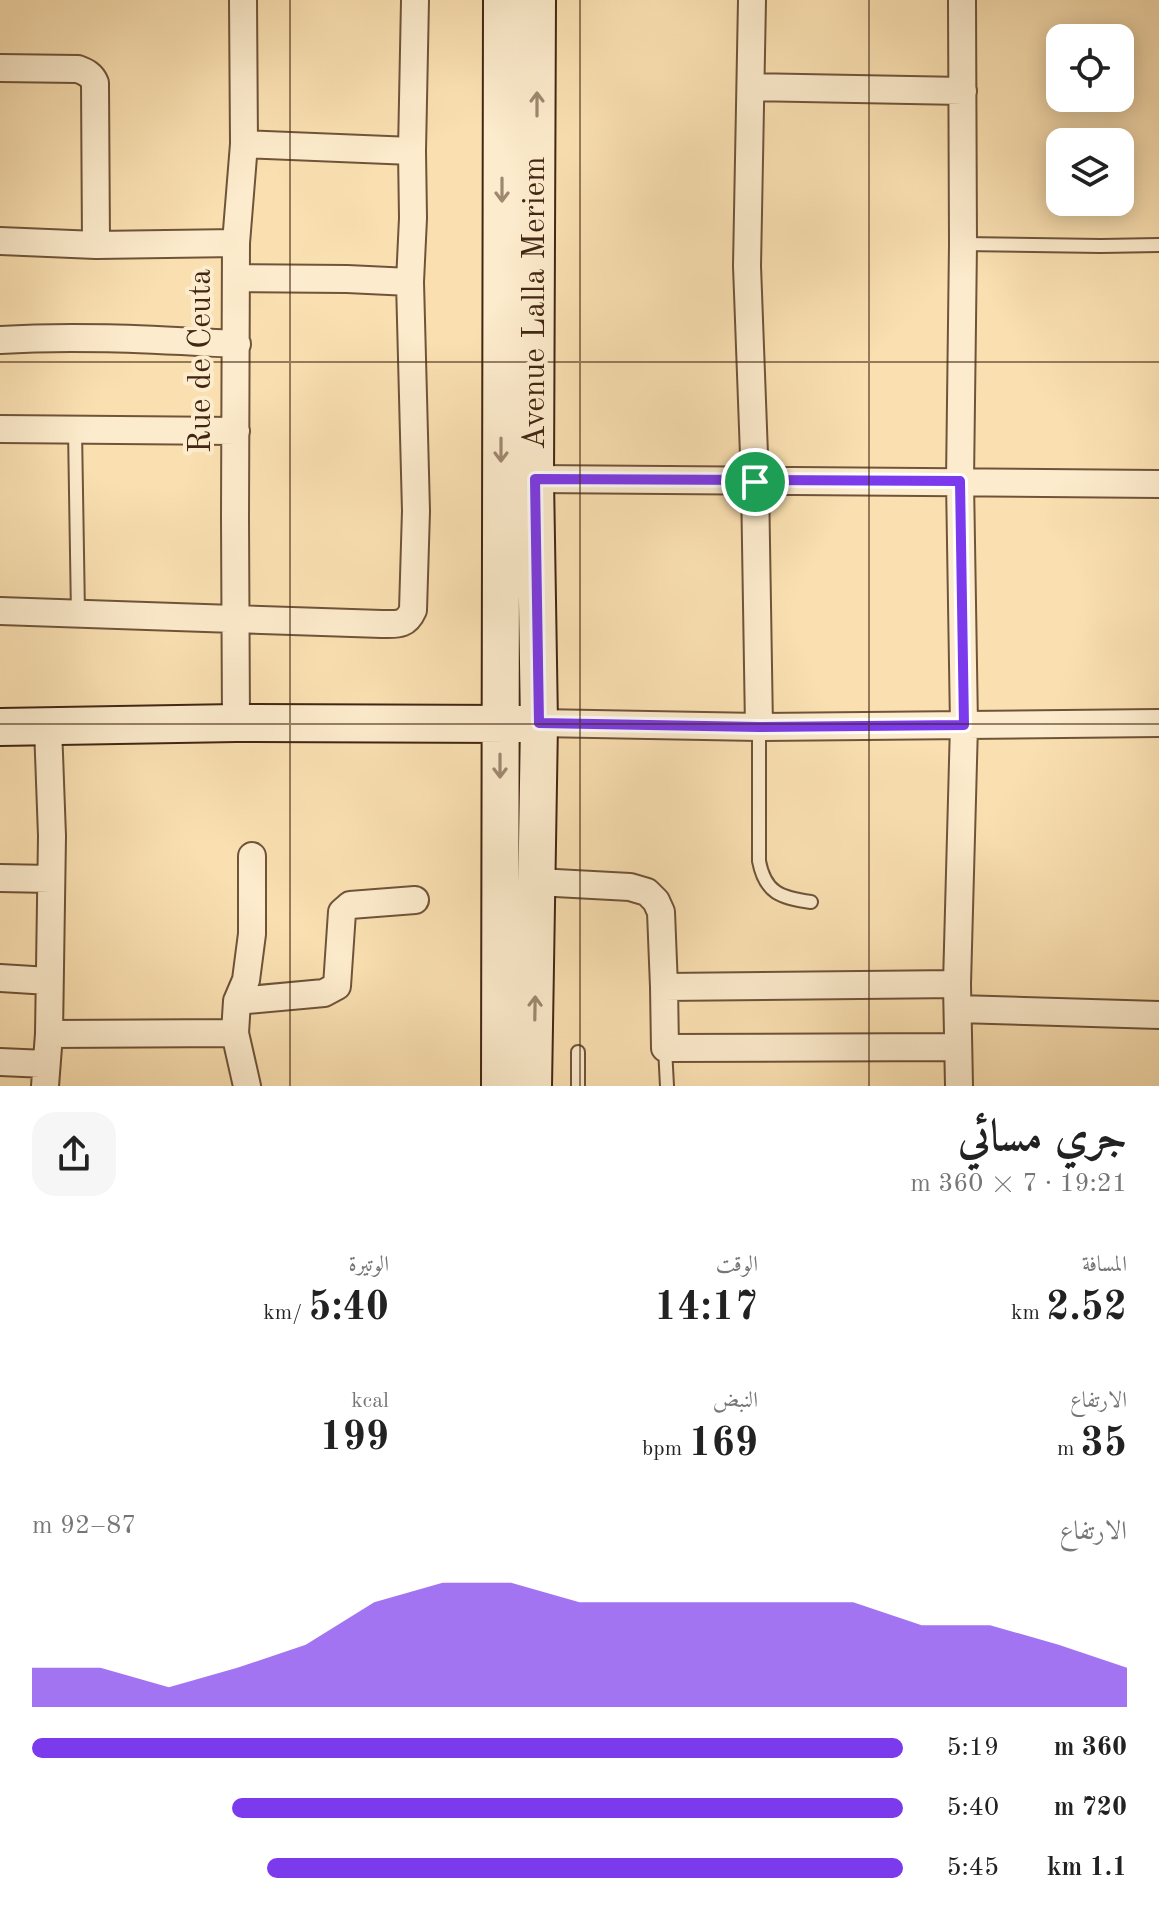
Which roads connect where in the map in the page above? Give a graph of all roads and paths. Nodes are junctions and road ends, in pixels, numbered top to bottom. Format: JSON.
{"nodes":[{"id":1,"x":243,"y":0,"type":"edge"},
{"id":2,"x":415,"y":0,"type":"edge"},
{"id":3,"x":502,"y":0,"type":"edge"},
{"id":4,"x":537,"y":0,"type":"edge"},
{"id":5,"x":752,"y":0,"type":"edge"},
{"id":6,"x":962,"y":0,"type":"edge"},
{"id":7,"x":0,"y":68,"type":"edge"},
{"id":8,"x":751,"y":87,"type":"junction"},
{"id":9,"x":963,"y":91,"type":"junction"},
{"id":10,"x":244,"y":144,"type":"junction"},
{"id":11,"x":412,"y":151,"type":"junction"},
{"id":12,"x":0,"y":241,"type":"edge"},
{"id":13,"x":236,"y":243,"type":"junction"},
{"id":14,"x":963,"y":244,"type":"junction"},
{"id":15,"x":96,"y":245,"type":"junction"},
{"id":16,"x":1159,"y":245,"type":"edge"},
{"id":17,"x":236,"y":278,"type":"junction"},
{"id":18,"x":410,"y":282,"type":"junction"},
{"id":19,"x":0,"y":340,"type":"edge"},
{"id":20,"x":237,"y":344,"type":"junction"},
{"id":21,"x":0,"y":429,"type":"edge"},
{"id":22,"x":75,"y":430,"type":"junction"},
{"id":23,"x":236,"y":431,"type":"junction"},
{"id":24,"x":535,"y":479,"type":"junction"},
{"id":25,"x":960,"y":481,"type":"junction"},
{"id":26,"x":755,"y":482,"type":"junction"},
{"id":27,"x":1159,"y":484,"type":"edge"},
{"id":28,"x":0,"y":611,"type":"edge"},
{"id":29,"x":78,"y":614,"type":"junction"},
{"id":30,"x":236,"y":619,"type":"junction"},
{"id":31,"x":236,"y":723,"type":"junction"},
{"id":32,"x":539,"y":723,"type":"junction"},
{"id":33,"x":1159,"y":723,"type":"edge"},
{"id":34,"x":500,"y":724,"type":"junction"},
{"id":35,"x":964,"y":725,"type":"junction"},
{"id":36,"x":0,"y":727,"type":"edge"},
{"id":37,"x":48,"y":727,"type":"junction"},
{"id":38,"x":759,"y":727,"type":"junction"},
{"id":39,"x":252,"y":856,"type":"dead end"},
{"id":40,"x":0,"y":878,"type":"edge"},
{"id":41,"x":51,"y":879,"type":"junction"},
{"id":42,"x":537,"y":882,"type":"junction"},
{"id":43,"x":415,"y":900,"type":"dead end"},
{"id":44,"x":811,"y":902,"type":"dead end"},
{"id":45,"x":0,"y":978,"type":"edge"},
{"id":46,"x":49,"y":981,"type":"junction"},
{"id":47,"x":664,"y":987,"type":"junction"},
{"id":48,"x":957,"y":997,"type":"junction"},
{"id":49,"x":237,"y":1001,"type":"junction"},
{"id":50,"x":1159,"y":1015,"type":"edge"},
{"id":51,"x":235,"y":1033,"type":"junction"},
{"id":52,"x":49,"y":1034,"type":"junction"},
{"id":53,"x":958,"y":1047,"type":"junction"},
{"id":54,"x":665,"y":1048,"type":"junction"},
{"id":55,"x":578,"y":1052,"type":"dead end"},
{"id":56,"x":0,"y":1062,"type":"edge"},
{"id":57,"x":46,"y":1075,"type":"edge"},
{"id":58,"x":247,"y":1086,"type":"edge"},
{"id":59,"x":500,"y":1086,"type":"edge"},
{"id":60,"x":533,"y":1086,"type":"edge"},
{"id":61,"x":578,"y":1086,"type":"edge"},
{"id":62,"x":667,"y":1086,"type":"edge"},
{"id":63,"x":959,"y":1086,"type":"edge"}],
"edges":[{"from":1,"to":10,"type":"street","name":"Rue de Ceuta"},
{"from":2,"to":11,"type":"street"},
{"from":3,"to":34,"type":"street","name":"Avenue Lalla Meriem","one_way":true},
{"from":24,"to":4,"type":"street","name":"Avenue Lalla Meriem","one_way":true},
{"from":5,"to":8,"type":"street"},
{"from":6,"to":9,"type":"street"},
{"from":7,"to":15,"type":"street"},
{"from":8,"to":9,"type":"street"},
{"from":8,"to":26,"type":"street"},
{"from":9,"to":14,"type":"street"},
{"from":10,"to":11,"type":"street"},
{"from":10,"to":13,"type":"street","name":"Rue de Ceuta"},
{"from":11,"to":18,"type":"street"},
{"from":12,"to":15,"type":"street"},
{"from":13,"to":15,"type":"street"},
{"from":13,"to":17,"type":"street","name":"Rue de Ceuta"},
{"from":14,"to":16,"type":"lane"},
{"from":14,"to":25,"type":"street"},
{"from":17,"to":18,"type":"street"},
{"from":17,"to":20,"type":"street","name":"Rue de Ceuta"},
{"from":18,"to":30,"type":"street"},
{"from":19,"to":20,"type":"street"},
{"from":20,"to":23,"type":"street","name":"Rue de Ceuta"},
{"from":21,"to":22,"type":"street"},
{"from":22,"to":23,"type":"street"},
{"from":22,"to":29,"type":"lane"},
{"from":23,"to":30,"type":"street","name":"Rue de Ceuta"},
{"from":24,"to":26,"type":"street"},
{"from":24,"to":32,"type":"street","name":"Avenue Lalla Meriem"},
{"from":25,"to":26,"type":"street"},
{"from":25,"to":27,"type":"street"},
{"from":25,"to":35,"type":"street"},
{"from":26,"to":38,"type":"street"},
{"from":28,"to":29,"type":"street"},
{"from":29,"to":30,"type":"street"},
{"from":30,"to":31,"type":"street","name":"Rue de Ceuta"},
{"from":31,"to":34,"type":"street"},
{"from":31,"to":37,"type":"street"},
{"from":32,"to":34,"type":"street"},
{"from":32,"to":38,"type":"street"},
{"from":32,"to":42,"type":"street","name":"Avenue Lalla Meriem"},
{"from":33,"to":35,"type":"street"},
{"from":34,"to":59,"type":"street","name":"Avenue Lalla Meriem","one_way":true},
{"from":35,"to":38,"type":"street"},
{"from":35,"to":48,"type":"street"},
{"from":36,"to":37,"type":"street"},
{"from":37,"to":41,"type":"street"},
{"from":38,"to":44,"type":"lane"},
{"from":39,"to":49,"type":"street"},
{"from":40,"to":41,"type":"street"},
{"from":41,"to":46,"type":"street"},
{"from":42,"to":47,"type":"street"},
{"from":60,"to":42,"type":"street","name":"Avenue Lalla Meriem","one_way":true},
{"from":43,"to":49,"type":"street"},
{"from":45,"to":46,"type":"street"},
{"from":46,"to":52,"type":"street"},
{"from":47,"to":48,"type":"street"},
{"from":47,"to":54,"type":"street"},
{"from":48,"to":50,"type":"street"},
{"from":48,"to":53,"type":"street"},
{"from":49,"to":51,"type":"street"},
{"from":51,"to":52,"type":"street"},
{"from":51,"to":58,"type":"street"},
{"from":52,"to":57,"type":"street"},
{"from":53,"to":54,"type":"street"},
{"from":53,"to":63,"type":"street"},
{"from":54,"to":62,"type":"lane"},
{"from":55,"to":61,"type":"lane"},
{"from":56,"to":57,"type":"street"}]}
